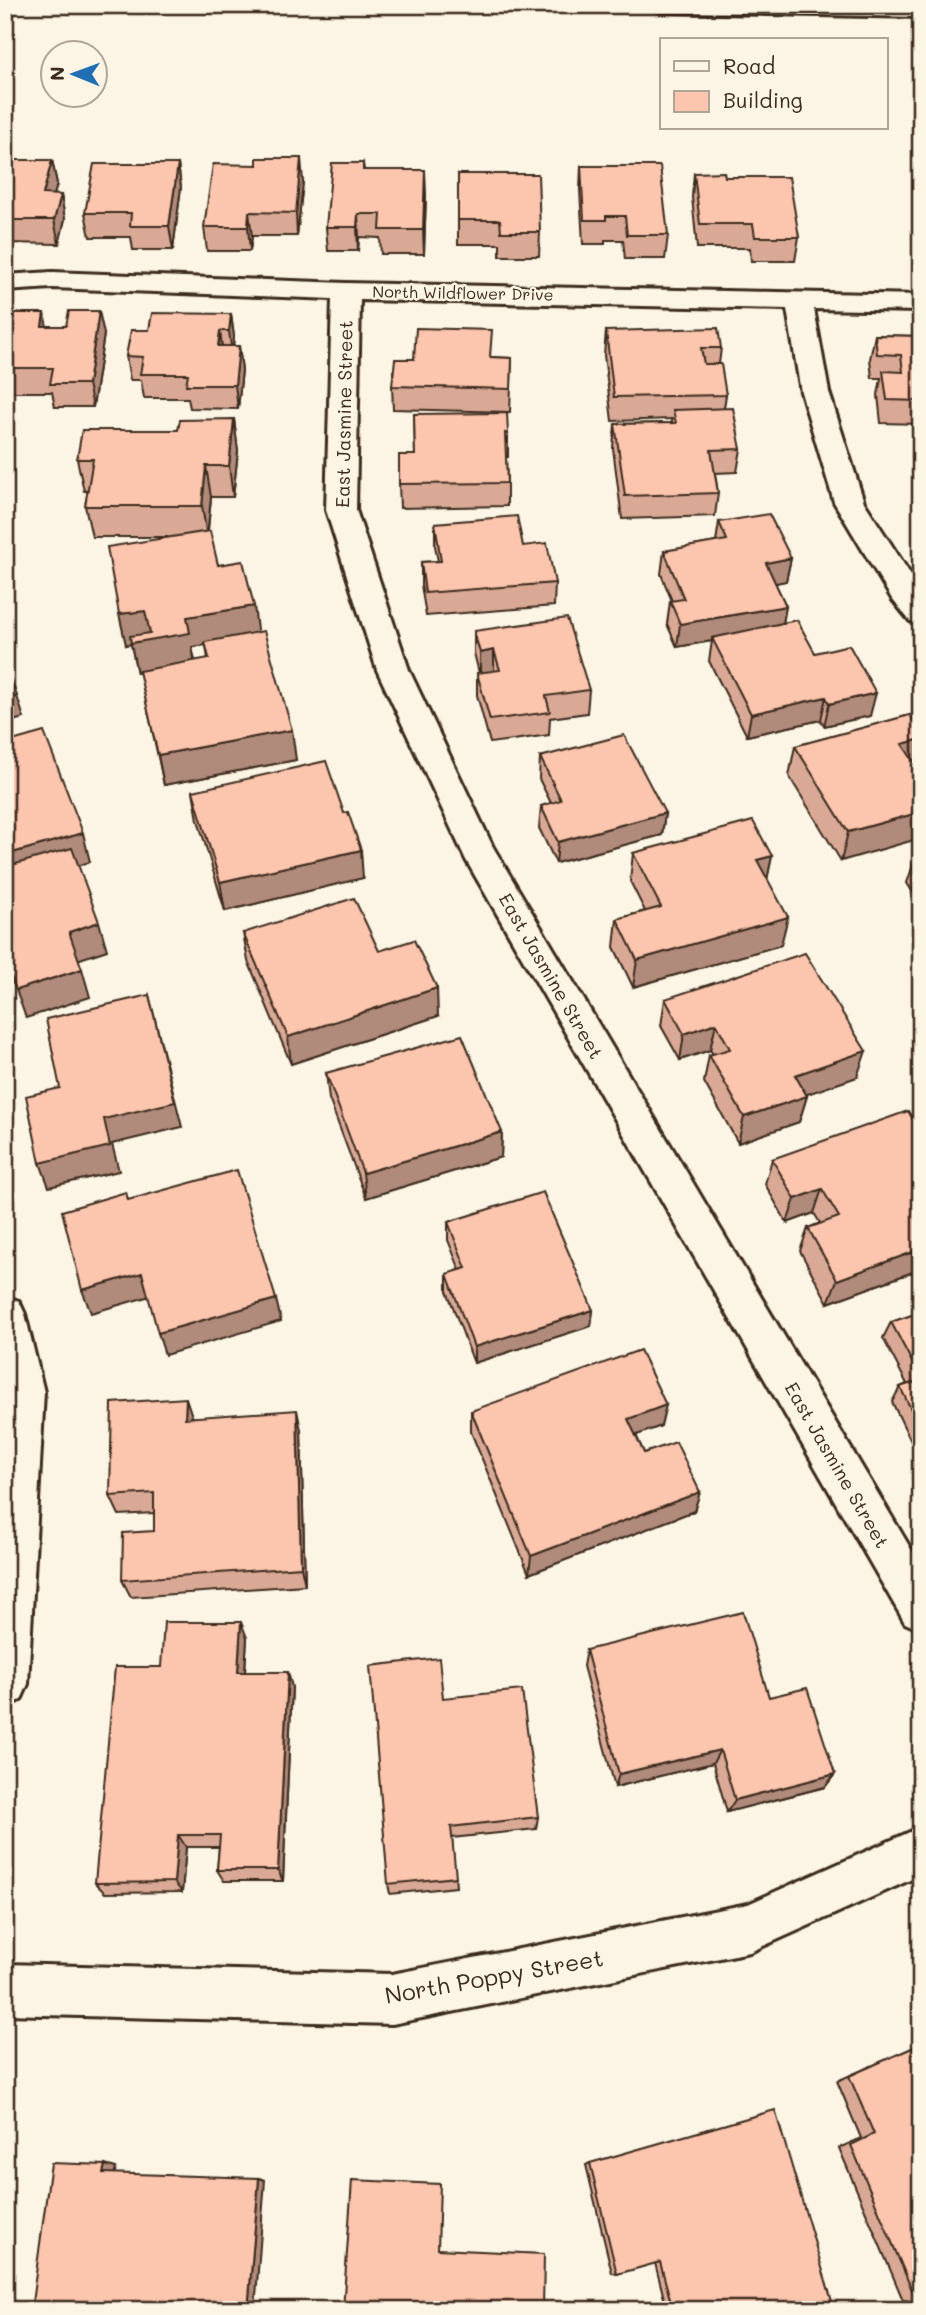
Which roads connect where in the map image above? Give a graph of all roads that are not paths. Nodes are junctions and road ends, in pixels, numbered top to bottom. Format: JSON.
{"nodes":[{"id":1,"x":664,"y":5,"type":"edge"},
{"id":2,"x":921,"y":10,"type":"edge"},
{"id":3,"x":5,"y":283,"type":"edge"},
{"id":4,"x":346,"y":290,"type":"junction"},
{"id":5,"x":799,"y":301,"type":"junction"},
{"id":6,"x":921,"y":303,"type":"edge"},
{"id":7,"x":921,"y":613,"type":"edge"},
{"id":8,"x":5,"y":1314,"type":"edge"},
{"id":9,"x":921,"y":1608,"type":"edge"},
{"id":10,"x":5,"y":1684,"type":"edge"},
{"id":11,"x":921,"y":1851,"type":"edge"},
{"id":12,"x":5,"y":1989,"type":"edge"}],
"edges":[{"from":1,"to":2,"type":"street"},
{"from":3,"to":4,"type":"street","name":"North Wildflower Drive"},
{"from":4,"to":5,"type":"street","name":"North Wildflower Drive"},
{"from":4,"to":9,"type":"street","name":"East Jasmine Street"},
{"from":5,"to":6,"type":"street","name":"North Wildflower Drive"},
{"from":5,"to":7,"type":"street"},
{"from":8,"to":10,"type":"street"},
{"from":11,"to":12,"type":"street","name":"North Poppy Street"}]}
